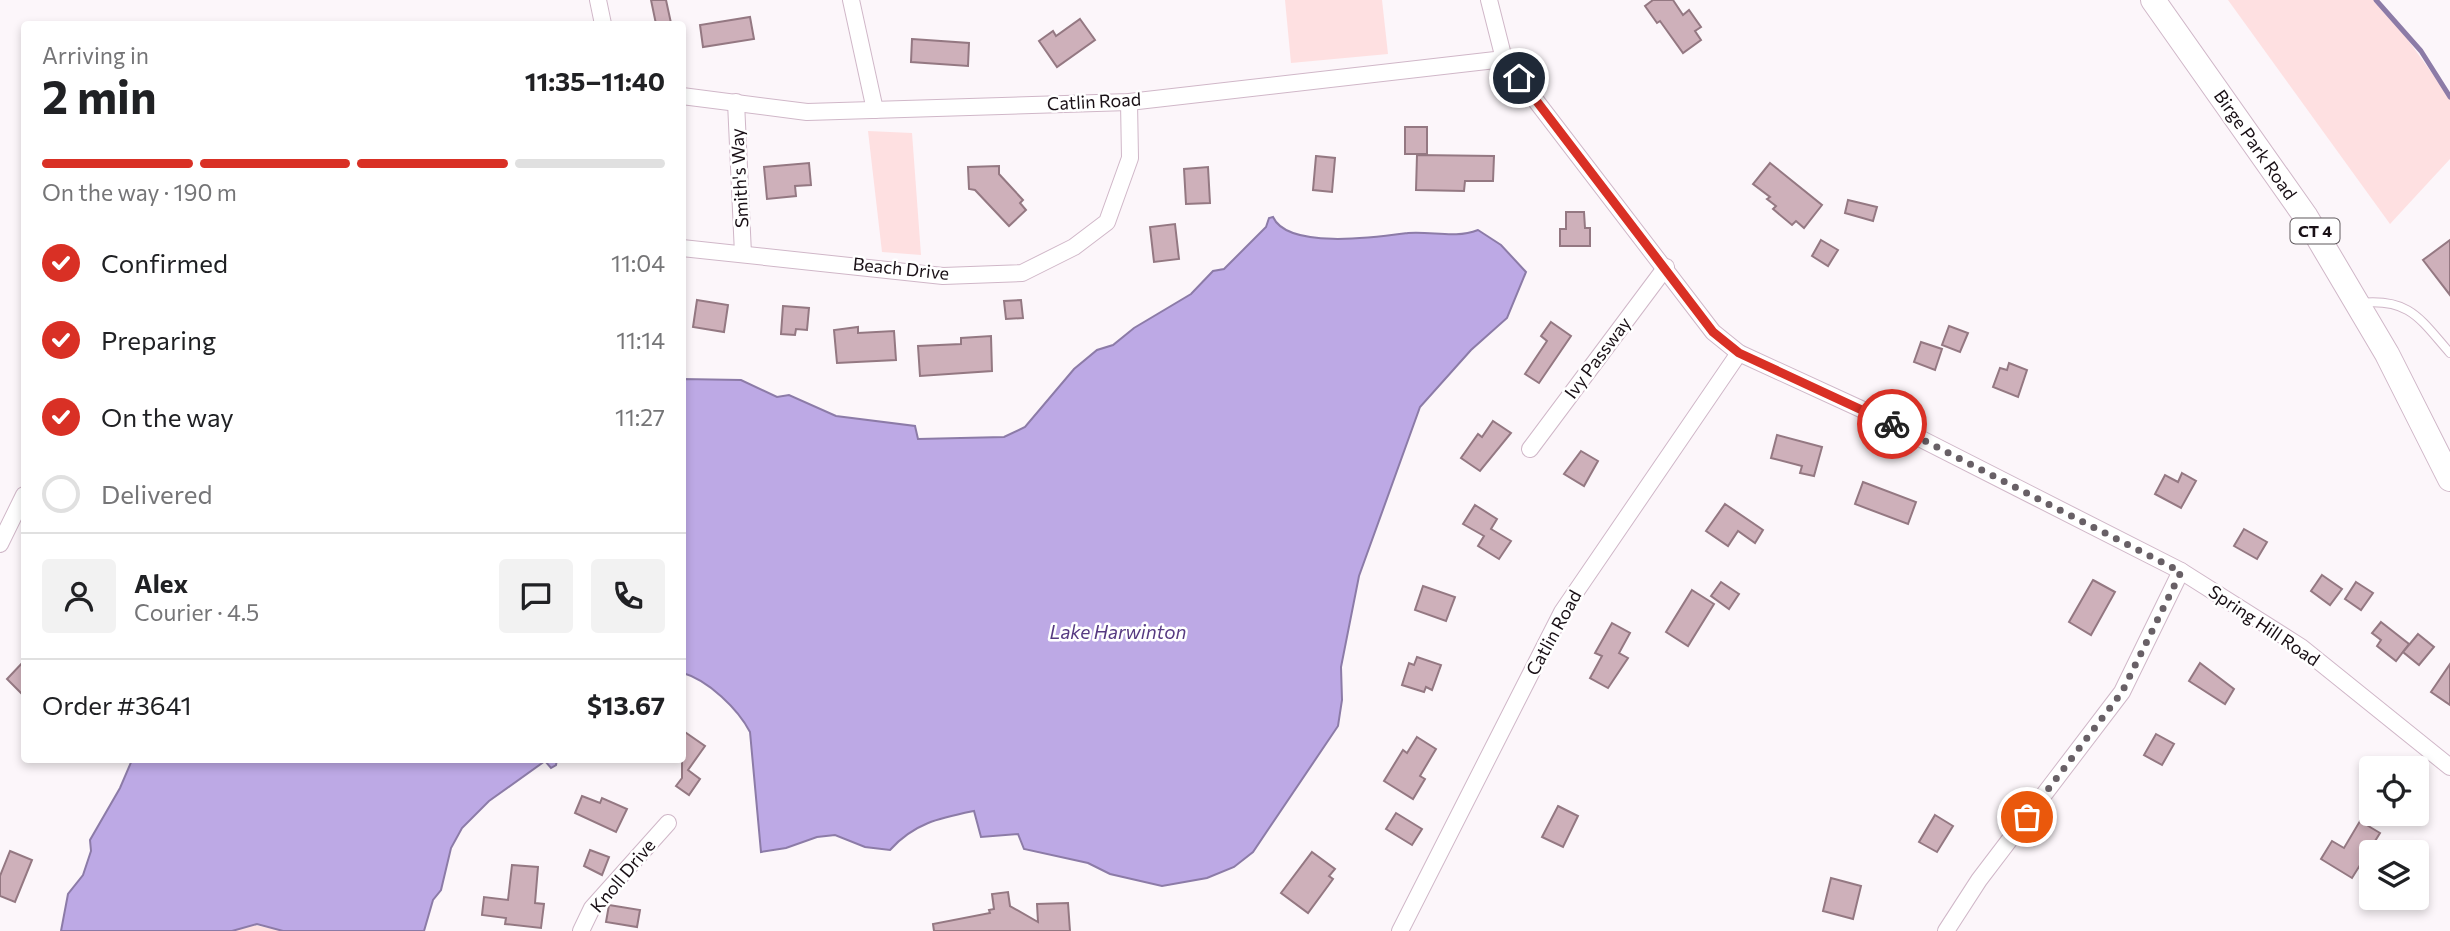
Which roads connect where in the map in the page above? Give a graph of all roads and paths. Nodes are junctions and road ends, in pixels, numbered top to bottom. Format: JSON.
{"nodes":[{"id":1,"x":598,"y":0,"type":"edge"},
{"id":2,"x":851,"y":0,"type":"edge"},
{"id":3,"x":1489,"y":0,"type":"edge"},
{"id":4,"x":2153,"y":0,"type":"edge"},
{"id":5,"x":602,"y":21,"type":"edge"},
{"id":6,"x":1504,"y":59,"type":"junction"},
{"id":7,"x":686,"y":96,"type":"edge"},
{"id":8,"x":736,"y":102,"type":"junction"},
{"id":9,"x":1129,"y":102,"type":"junction"},
{"id":10,"x":874,"y":110,"type":"junction"},
{"id":11,"x":686,"y":248,"type":"edge"},
{"id":12,"x":743,"y":254,"type":"junction"},
{"id":13,"x":1666,"y":267,"type":"junction"},
{"id":14,"x":2357,"y":303,"type":"junction"},
{"id":15,"x":1739,"y":353,"type":"junction"},
{"id":16,"x":2450,"y":353,"type":"edge"},
{"id":17,"x":1530,"y":449,"type":"dead end"},
{"id":18,"x":2450,"y":479,"type":"edge"},
{"id":19,"x":21,"y":501,"type":"edge"},
{"id":20,"x":0,"y":544,"type":"edge"},
{"id":21,"x":2181,"y":572,"type":"junction"},
{"id":22,"x":2450,"y":767,"type":"edge"},
{"id":23,"x":668,"y":823,"type":"dead end"},
{"id":24,"x":582,"y":931,"type":"edge"},
{"id":25,"x":1400,"y":931,"type":"edge"},
{"id":26,"x":1946,"y":931,"type":"edge"}],
"edges":[{"from":1,"to":5,"type":"street"},
{"from":2,"to":10,"type":"street"},
{"from":3,"to":6,"type":"street","name":"Spring Hill Road"},
{"from":4,"to":14,"type":"main road","name":"Birge Park Road","number":"CT 4"},
{"from":6,"to":9,"type":"street","name":"Catlin Road"},
{"from":6,"to":13,"type":"street","name":"Spring Hill Road"},
{"from":7,"to":8,"type":"street","name":"Catlin Road"},
{"from":8,"to":10,"type":"street","name":"Catlin Road"},
{"from":8,"to":12,"type":"street","name":"Smith's Way"},
{"from":9,"to":10,"type":"street","name":"Catlin Road"},
{"from":9,"to":12,"type":"street","name":"Beach Drive"},
{"from":11,"to":12,"type":"street","name":"Beach Drive"},
{"from":13,"to":15,"type":"street","name":"Spring Hill Road"},
{"from":13,"to":17,"type":"street","name":"Ivy Passway"},
{"from":14,"to":16,"type":"lane"},
{"from":14,"to":18,"type":"main road","name":"Birge Park Road","number":"CT 4"},
{"from":15,"to":21,"type":"street","name":"Spring Hill Road"},
{"from":15,"to":25,"type":"street","name":"Catlin Road"},
{"from":19,"to":20,"type":"street"},
{"from":21,"to":22,"type":"street","name":"Spring Hill Road"},
{"from":21,"to":26,"type":"street"},
{"from":23,"to":24,"type":"street","name":"Knoll Drive"}]}
